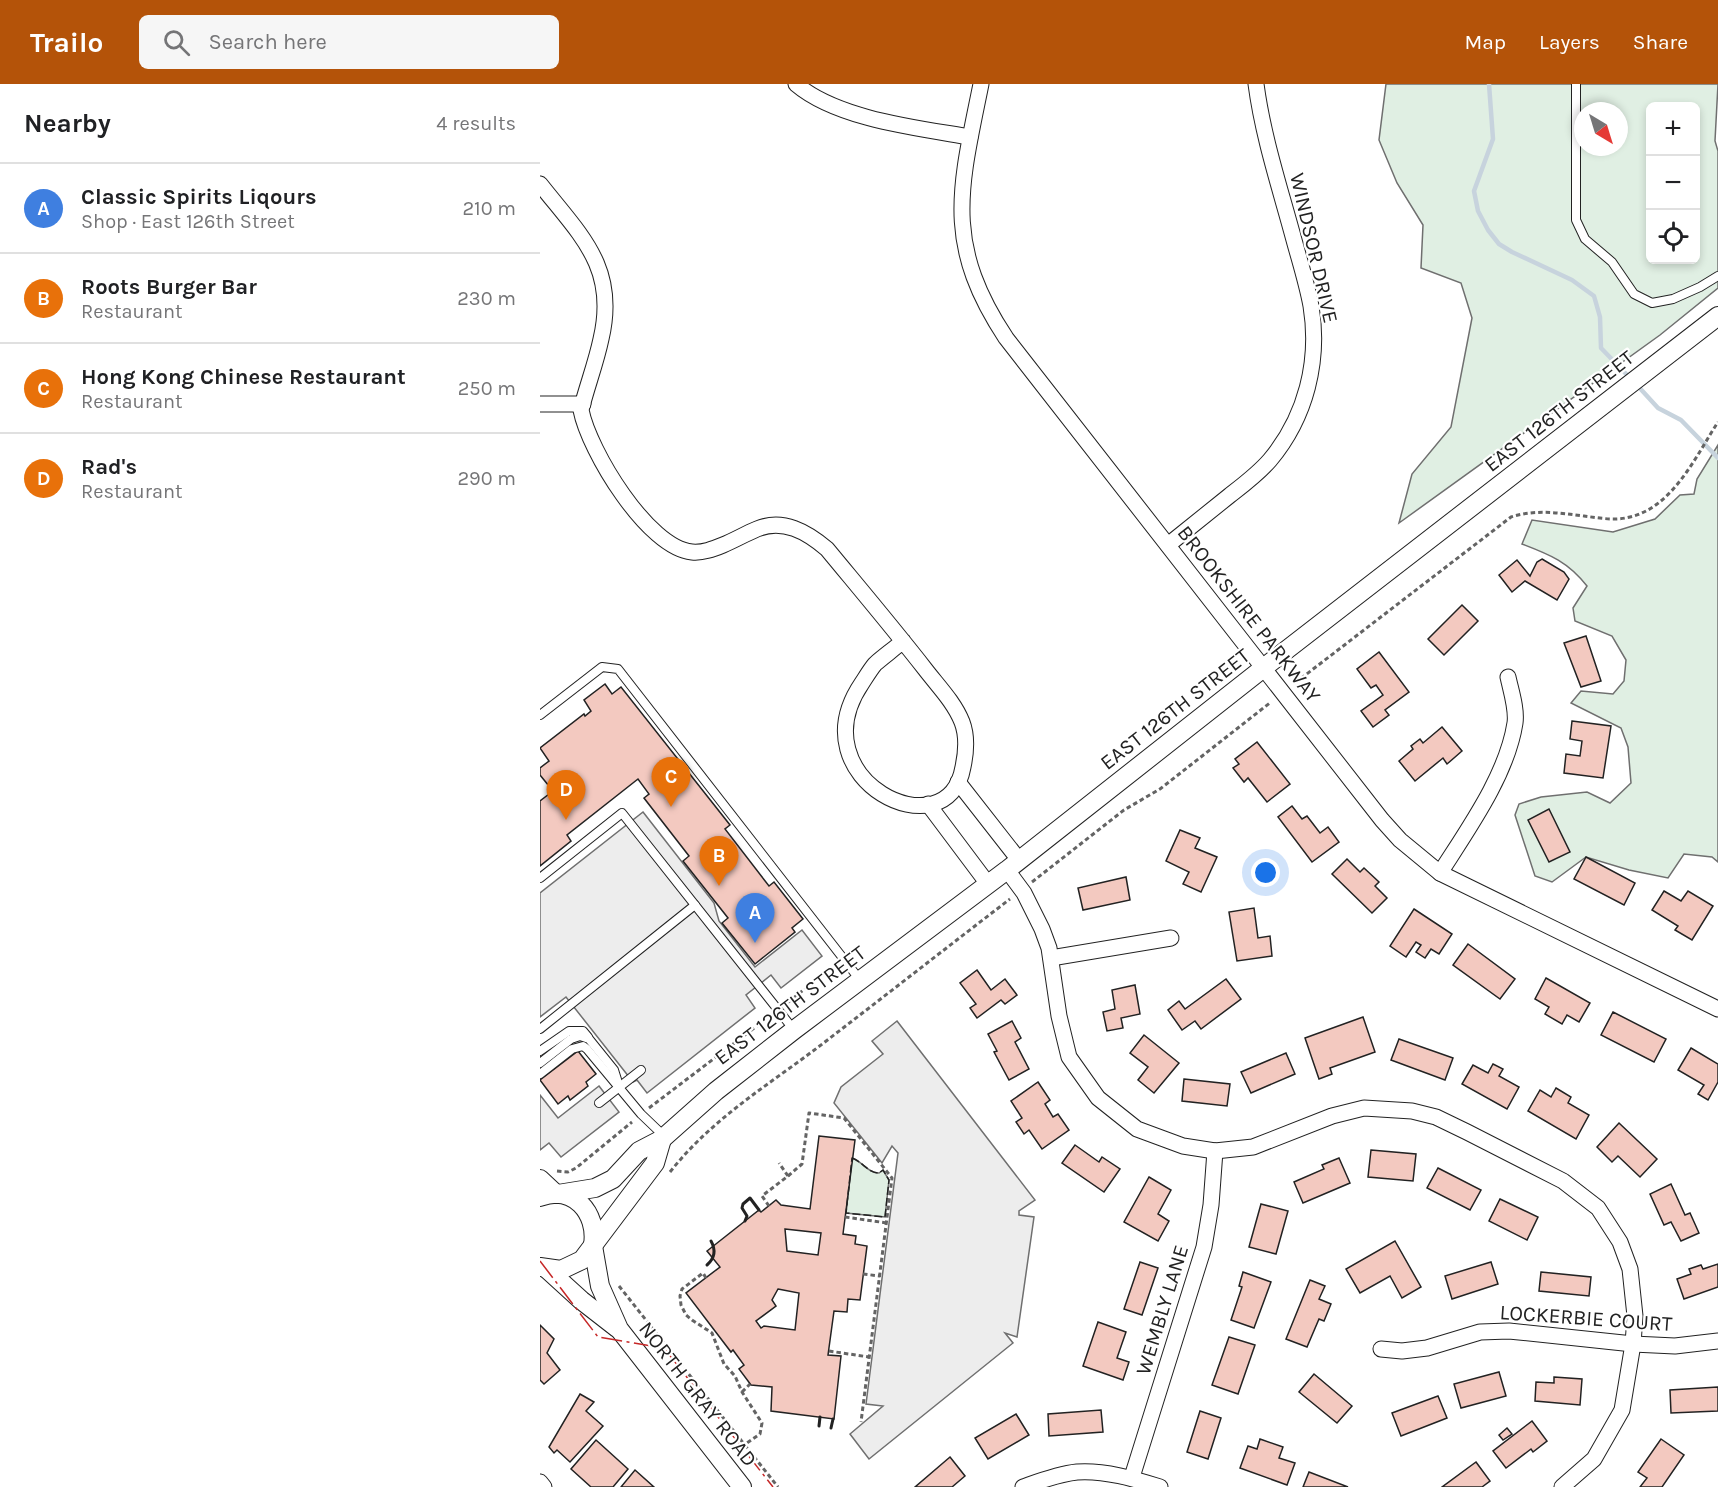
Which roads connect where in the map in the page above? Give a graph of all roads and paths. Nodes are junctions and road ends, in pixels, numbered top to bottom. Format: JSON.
{"nodes":[{"id":1,"x":796,"y":84,"type":"edge"},
{"id":2,"x":981,"y":84,"type":"edge"},
{"id":3,"x":1256,"y":84,"type":"edge"},
{"id":4,"x":1576,"y":84,"type":"edge"},
{"id":5,"x":970,"y":136,"type":"junction"},
{"id":6,"x":540,"y":184,"type":"edge"},
{"id":7,"x":1718,"y":276,"type":"edge"},
{"id":8,"x":1718,"y":316,"type":"edge"},
{"id":9,"x":540,"y":404,"type":"edge"},
{"id":10,"x":583,"y":404,"type":"junction"},
{"id":11,"x":1718,"y":422,"type":"edge"},
{"id":12,"x":1168,"y":545,"type":"junction"},
{"id":13,"x":903,"y":641,"type":"junction"},
{"id":14,"x":1264,"y":668,"type":"junction"},
{"id":15,"x":1508,"y":677,"type":"dead end"},
{"id":16,"x":1284,"y":692,"type":"junction"},
{"id":17,"x":540,"y":715,"type":"edge"},
{"id":18,"x":958,"y":782,"type":"junction"},
{"id":19,"x":928,"y":804,"type":"junction"},
{"id":20,"x":1013,"y":865,"type":"junction"},
{"id":21,"x":1440,"y":873,"type":"junction"},
{"id":22,"x":540,"y":878,"type":"edge"},
{"id":23,"x":987,"y":884,"type":"junction"},
{"id":24,"x":1021,"y":890,"type":"junction"},
{"id":25,"x":695,"y":905,"type":"junction"},
{"id":26,"x":1171,"y":938,"type":"dead end"},
{"id":27,"x":843,"y":958,"type":"junction"},
{"id":28,"x":1052,"y":958,"type":"junction"},
{"id":29,"x":860,"y":980,"type":"junction"},
{"id":30,"x":1718,"y":1009,"type":"edge"},
{"id":31,"x":778,"y":1010,"type":"junction"},
{"id":32,"x":540,"y":1029,"type":"edge"},
{"id":33,"x":794,"y":1030,"type":"junction"},
{"id":34,"x":589,"y":1038,"type":"junction"},
{"id":35,"x":540,"y":1051,"type":"edge"},
{"id":36,"x":540,"y":1063,"type":"edge"},
{"id":37,"x":641,"y":1070,"type":"dead end"},
{"id":38,"x":540,"y":1074,"type":"edge"},
{"id":39,"x":620,"y":1087,"type":"junction"},
{"id":40,"x":599,"y":1104,"type":"dead end"},
{"id":41,"x":641,"y":1114,"type":"junction"},
{"id":42,"x":664,"y":1138,"type":"junction"},
{"id":43,"x":1215,"y":1151,"type":"junction"},
{"id":44,"x":779,"y":1163,"type":"dead end"},
{"id":45,"x":544,"y":1173,"type":"edge"},
{"id":46,"x":667,"y":1176,"type":"dead end"},
{"id":47,"x":789,"y":1176,"type":"junction"},
{"id":48,"x":551,"y":1195,"type":"edge"},
{"id":49,"x":769,"y":1206,"type":"dead end"},
{"id":50,"x":845,"y":1218,"type":"dead end"},
{"id":51,"x":887,"y":1223,"type":"junction"},
{"id":52,"x":593,"y":1245,"type":"junction"},
{"id":53,"x":542,"y":1268,"type":"edge"},
{"id":54,"x":863,"y":1274,"type":"dead end"},
{"id":55,"x":880,"y":1276,"type":"junction"},
{"id":56,"x":706,"y":1278,"type":"dead end"},
{"id":57,"x":616,"y":1281,"type":"dead end"},
{"id":58,"x":619,"y":1329,"type":"junction"},
{"id":59,"x":1718,"y":1341,"type":"edge"},
{"id":60,"x":1633,"y":1344,"type":"junction"},
{"id":61,"x":1380,"y":1349,"type":"dead end"},
{"id":62,"x":829,"y":1351,"type":"dead end"},
{"id":63,"x":869,"y":1357,"type":"junction"},
{"id":64,"x":750,"y":1384,"type":"dead end"},
{"id":65,"x":741,"y":1392,"type":"junction"},
{"id":66,"x":861,"y":1422,"type":"dead end"},
{"id":67,"x":744,"y":1445,"type":"junction"},
{"id":68,"x":1132,"y":1477,"type":"junction"},
{"id":69,"x":540,"y":1482,"type":"edge"},
{"id":70,"x":544,"y":1487,"type":"edge"},
{"id":71,"x":742,"y":1487,"type":"edge"},
{"id":72,"x":778,"y":1487,"type":"edge"},
{"id":73,"x":1023,"y":1487,"type":"edge"},
{"id":74,"x":1160,"y":1487,"type":"edge"},
{"id":75,"x":1562,"y":1487,"type":"edge"}],
"edges":[{"from":1,"to":5,"type":"street"},
{"from":2,"to":5,"type":"street","name":"BROOKSHIRE PARKWAY"},
{"from":3,"to":12,"type":"street","name":"WINDSOR DRIVE"},
{"from":4,"to":7,"type":"lane"},
{"from":5,"to":12,"type":"street","name":"BROOKSHIRE PARKWAY"},
{"from":6,"to":10,"type":"street"},
{"from":8,"to":14,"type":"street","name":"EAST 126TH STREET"},
{"from":9,"to":10,"type":"street"},
{"from":10,"to":13,"type":"street"},
{"from":11,"to":16,"type":"path"},
{"from":12,"to":14,"type":"street","name":"BROOKSHIRE PARKWAY"},
{"from":13,"to":18,"type":"street"},
{"from":13,"to":19,"type":"street"},
{"from":14,"to":16,"type":"street","name":"BROOKSHIRE PARKWAY"},
{"from":14,"to":20,"type":"street","name":"EAST 126TH STREET"},
{"from":15,"to":21,"type":"street"},
{"from":16,"to":21,"type":"street","name":"BROOKSHIRE PARKWAY"},
{"from":16,"to":24,"type":"path"},
{"from":17,"to":27,"type":"lane"},
{"from":18,"to":19,"type":"street"},
{"from":18,"to":20,"type":"street"},
{"from":19,"to":23,"type":"street"},
{"from":20,"to":23,"type":"street","name":"EAST 126TH STREET"},
{"from":20,"to":24,"type":"street"},
{"from":21,"to":30,"type":"street","name":"BROOKSHIRE PARKWAY"},
{"from":22,"to":25,"type":"lane"},
{"from":23,"to":29,"type":"street","name":"EAST 126TH STREET"},
{"from":24,"to":28,"type":"street"},
{"from":24,"to":46,"type":"path"},
{"from":25,"to":31,"type":"lane"},
{"from":25,"to":32,"type":"lane"},
{"from":26,"to":28,"type":"street"},
{"from":27,"to":29,"type":"lane"},
{"from":27,"to":31,"type":"path"},
{"from":28,"to":43,"type":"street"},
{"from":29,"to":33,"type":"street","name":"EAST 126TH STREET"},
{"from":31,"to":33,"type":"lane"},
{"from":31,"to":41,"type":"path"},
{"from":33,"to":42,"type":"street","name":"EAST 126TH STREET"},
{"from":34,"to":35,"type":"lane"},
{"from":34,"to":36,"type":"lane"},
{"from":34,"to":39,"type":"lane"},
{"from":37,"to":39,"type":"lane"},
{"from":38,"to":39,"type":"lane"},
{"from":39,"to":40,"type":"lane"},
{"from":39,"to":41,"type":"lane"},
{"from":41,"to":42,"type":"lane"},
{"from":41,"to":45,"type":"path"},
{"from":42,"to":48,"type":"street","name":"EAST 126TH STREET"},
{"from":42,"to":52,"type":"street","name":"EAST 126TH STREET"},
{"from":43,"to":60,"type":"street"},
{"from":43,"to":68,"type":"street","name":"WEMBLY LANE"},
{"from":44,"to":47,"type":"path"},
{"from":45,"to":48,"type":"street"},
{"from":47,"to":49,"type":"path"},
{"from":47,"to":51,"type":"path"},
{"from":48,"to":52,"type":"street","name":"NORTH GRAY ROAD"},
{"from":50,"to":51,"type":"path"},
{"from":51,"to":55,"type":"path"},
{"from":52,"to":53,"type":"street","name":"EAST 126TH STREET"},
{"from":52,"to":58,"type":"street","name":"NORTH GRAY ROAD"},
{"from":53,"to":58,"type":"street","name":"NORTH GRAY ROAD"},
{"from":54,"to":55,"type":"path"},
{"from":55,"to":63,"type":"path"},
{"from":56,"to":65,"type":"path"},
{"from":57,"to":67,"type":"path"},
{"from":58,"to":71,"type":"street","name":"NORTH GRAY ROAD"},
{"from":59,"to":60,"type":"street","name":"LOCKERBIE COURT"},
{"from":60,"to":61,"type":"street","name":"LOCKERBIE COURT"},
{"from":60,"to":75,"type":"street"},
{"from":62,"to":63,"type":"path"},
{"from":63,"to":66,"type":"path"},
{"from":64,"to":65,"type":"path"},
{"from":65,"to":67,"type":"path"},
{"from":67,"to":72,"type":"path"},
{"from":68,"to":73,"type":"street"},
{"from":68,"to":74,"type":"street"},
{"from":69,"to":70,"type":"street"}]}
